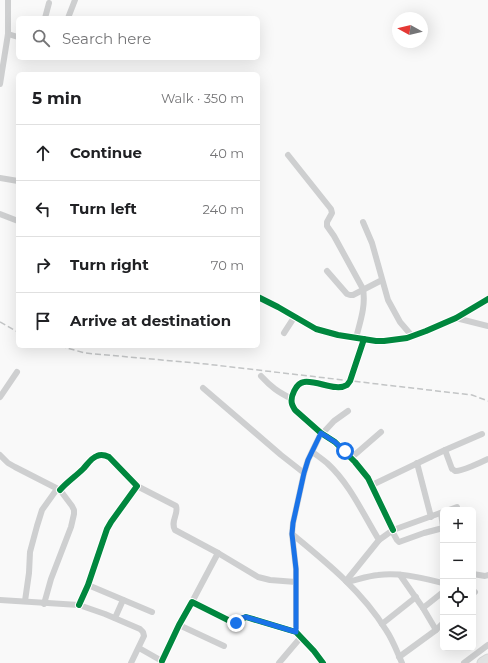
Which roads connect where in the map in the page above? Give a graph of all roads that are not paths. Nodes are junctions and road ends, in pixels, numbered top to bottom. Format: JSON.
{"nodes":[{"id":1,"x":8,"y":0,"type":"edge"},
{"id":2,"x":75,"y":0,"type":"edge"},
{"id":3,"x":49,"y":3,"type":"dead end"},
{"id":4,"x":46,"y":16,"type":"edge"},
{"id":5,"x":69,"y":16,"type":"edge"},
{"id":6,"x":8,"y":34,"type":"junction"},
{"id":7,"x":16,"y":36,"type":"edge"},
{"id":8,"x":1,"y":70,"type":"edge"},
{"id":9,"x":0,"y":84,"type":"edge"},
{"id":10,"x":288,"y":155,"type":"dead end"},
{"id":11,"x":0,"y":178,"type":"edge"},
{"id":12,"x":16,"y":181,"type":"edge"},
{"id":13,"x":0,"y":214,"type":"edge"},
{"id":14,"x":16,"y":220,"type":"edge"},
{"id":15,"x":363,"y":222,"type":"dead end"},
{"id":16,"x":327,"y":271,"type":"dead end"},
{"id":17,"x":382,"y":280,"type":"junction"},
{"id":18,"x":363,"y":289,"type":"junction"},
{"id":19,"x":260,"y":298,"type":"edge"},
{"id":20,"x":488,"y":299,"type":"edge"},
{"id":21,"x":295,"y":316,"type":"junction"},
{"id":22,"x":456,"y":318,"type":"junction"},
{"id":23,"x":488,"y":326,"type":"edge"},
{"id":24,"x":284,"y":333,"type":"dead end"},
{"id":25,"x":412,"y":336,"type":"junction"},
{"id":26,"x":356,"y":338,"type":"junction"},
{"id":27,"x":364,"y":339,"type":"junction"},
{"id":28,"x":17,"y":372,"type":"dead end"},
{"id":29,"x":261,"y":376,"type":"dead end"},
{"id":30,"x":203,"y":388,"type":"dead end"},
{"id":31,"x":0,"y":397,"type":"edge"},
{"id":32,"x":292,"y":399,"type":"junction"},
{"id":33,"x":348,"y":411,"type":"dead end"},
{"id":34,"x":381,"y":432,"type":"dead end"},
{"id":35,"x":321,"y":434,"type":"junction"},
{"id":36,"x":482,"y":434,"type":"dead end"},
{"id":37,"x":445,"y":450,"type":"junction"},
{"id":38,"x":312,"y":452,"type":"junction"},
{"id":39,"x":0,"y":455,"type":"edge"},
{"id":40,"x":351,"y":458,"type":"junction"},
{"id":41,"x":488,"y":459,"type":"edge"},
{"id":42,"x":417,"y":463,"type":"junction"},
{"id":43,"x":304,"y":473,"type":"junction"},
{"id":44,"x":372,"y":485,"type":"junction"},
{"id":45,"x":137,"y":486,"type":"junction"},
{"id":46,"x":59,"y":489,"type":"junction"},
{"id":47,"x":440,"y":514,"type":"edge"},
{"id":48,"x":431,"y":517,"type":"junction"},
{"id":49,"x":440,"y":528,"type":"edge"},
{"id":50,"x":393,"y":531,"type":"junction"},
{"id":51,"x":292,"y":534,"type":"junction"},
{"id":52,"x":379,"y":540,"type":"junction"},
{"id":53,"x":218,"y":552,"type":"junction"},
{"id":54,"x":400,"y":574,"type":"junction"},
{"id":55,"x":476,"y":574,"type":"edge"},
{"id":56,"x":488,"y":575,"type":"edge"},
{"id":57,"x":296,"y":582,"type":"junction"},
{"id":58,"x":346,"y":582,"type":"junction"},
{"id":59,"x":440,"y":582,"type":"edge"},
{"id":60,"x":88,"y":585,"type":"junction"},
{"id":61,"x":440,"y":594,"type":"edge"},
{"id":62,"x":416,"y":597,"type":"junction"},
{"id":63,"x":0,"y":600,"type":"edge"},
{"id":64,"x":123,"y":600,"type":"junction"},
{"id":65,"x":25,"y":601,"type":"junction"},
{"id":66,"x":192,"y":602,"type":"junction"},
{"id":67,"x":44,"y":604,"type":"junction"},
{"id":68,"x":79,"y":605,"type":"junction"},
{"id":69,"x":423,"y":608,"type":"junction"},
{"id":70,"x":152,"y":612,"type":"dead end"},
{"id":71,"x":115,"y":618,"type":"junction"},
{"id":72,"x":382,"y":624,"type":"junction"},
{"id":73,"x":179,"y":625,"type":"junction"},
{"id":74,"x":440,"y":626,"type":"edge"},
{"id":75,"x":436,"y":630,"type":"junction"},
{"id":76,"x":296,"y":632,"type":"junction"},
{"id":77,"x":301,"y":638,"type":"junction"},
{"id":78,"x":488,"y":645,"type":"edge"},
{"id":79,"x":224,"y":646,"type":"dead end"},
{"id":80,"x":138,"y":648,"type":"junction"},
{"id":81,"x":480,"y":658,"type":"edge"},
{"id":82,"x":401,"y":660,"type":"edge"},
{"id":83,"x":488,"y":660,"type":"edge"},
{"id":84,"x":161,"y":662,"type":"edge"},
{"id":85,"x":131,"y":663,"type":"edge"},
{"id":86,"x":279,"y":663,"type":"edge"},
{"id":87,"x":323,"y":663,"type":"edge"},
{"id":88,"x":464,"y":663,"type":"edge"}],
"edges":[{"from":1,"to":6,"type":"street"},
{"from":2,"to":5,"type":"street"},
{"from":3,"to":4,"type":"street"},
{"from":6,"to":7,"type":"street"},
{"from":6,"to":8,"type":"street"},
{"from":8,"to":9,"type":"street"},
{"from":10,"to":18,"type":"street"},
{"from":11,"to":12,"type":"street"},
{"from":13,"to":14,"type":"street"},
{"from":15,"to":17,"type":"street"},
{"from":16,"to":18,"type":"street"},
{"from":17,"to":18,"type":"street"},
{"from":17,"to":25,"type":"street"},
{"from":18,"to":26,"type":"street"},
{"from":19,"to":21,"type":"street"},
{"from":20,"to":22,"type":"street"},
{"from":21,"to":24,"type":"street"},
{"from":21,"to":26,"type":"street"},
{"from":22,"to":23,"type":"street"},
{"from":22,"to":25,"type":"street"},
{"from":25,"to":27,"type":"street"},
{"from":26,"to":27,"type":"street"},
{"from":27,"to":32,"type":"street"},
{"from":28,"to":31,"type":"street"},
{"from":29,"to":32,"type":"street"},
{"from":30,"to":43,"type":"street"},
{"from":32,"to":35,"type":"street"},
{"from":33,"to":35,"type":"street"},
{"from":34,"to":40,"type":"street"},
{"from":35,"to":38,"type":"street"},
{"from":35,"to":40,"type":"street"},
{"from":36,"to":37,"type":"street"},
{"from":37,"to":41,"type":"street"},
{"from":37,"to":42,"type":"street"},
{"from":38,"to":43,"type":"street"},
{"from":38,"to":52,"type":"street"},
{"from":39,"to":46,"type":"street"},
{"from":40,"to":44,"type":"street"},
{"from":42,"to":44,"type":"street"},
{"from":42,"to":48,"type":"street"},
{"from":43,"to":51,"type":"street"},
{"from":44,"to":50,"type":"street"},
{"from":45,"to":46,"type":"street"},
{"from":45,"to":53,"type":"street"},
{"from":45,"to":60,"type":"street"},
{"from":46,"to":65,"type":"street"},
{"from":46,"to":67,"type":"street"},
{"from":47,"to":48,"type":"street"},
{"from":48,"to":50,"type":"street"},
{"from":49,"to":50,"type":"street"},
{"from":50,"to":52,"type":"street"},
{"from":51,"to":57,"type":"street"},
{"from":51,"to":58,"type":"street"},
{"from":52,"to":58,"type":"street"},
{"from":53,"to":57,"type":"street"},
{"from":53,"to":66,"type":"street"},
{"from":54,"to":58,"type":"street"},
{"from":54,"to":59,"type":"street"},
{"from":54,"to":62,"type":"street"},
{"from":55,"to":56,"type":"street"},
{"from":57,"to":76,"type":"street"},
{"from":58,"to":72,"type":"street"},
{"from":60,"to":64,"type":"street"},
{"from":60,"to":68,"type":"street"},
{"from":61,"to":69,"type":"street"},
{"from":62,"to":69,"type":"street"},
{"from":62,"to":72,"type":"street"},
{"from":63,"to":65,"type":"street"},
{"from":64,"to":70,"type":"street"},
{"from":64,"to":71,"type":"street"},
{"from":65,"to":67,"type":"street"},
{"from":66,"to":73,"type":"street"},
{"from":66,"to":76,"type":"street"},
{"from":67,"to":68,"type":"street"},
{"from":68,"to":71,"type":"street"},
{"from":69,"to":75,"type":"street"},
{"from":71,"to":80,"type":"street"},
{"from":72,"to":82,"type":"street"},
{"from":73,"to":79,"type":"street"},
{"from":73,"to":84,"type":"street"},
{"from":74,"to":75,"type":"street"},
{"from":75,"to":82,"type":"street"},
{"from":76,"to":77,"type":"street"},
{"from":77,"to":86,"type":"street"},
{"from":77,"to":87,"type":"street"},
{"from":78,"to":81,"type":"street"},
{"from":80,"to":84,"type":"street"},
{"from":80,"to":85,"type":"street"},
{"from":81,"to":83,"type":"highway"},
{"from":81,"to":88,"type":"street"}]}
